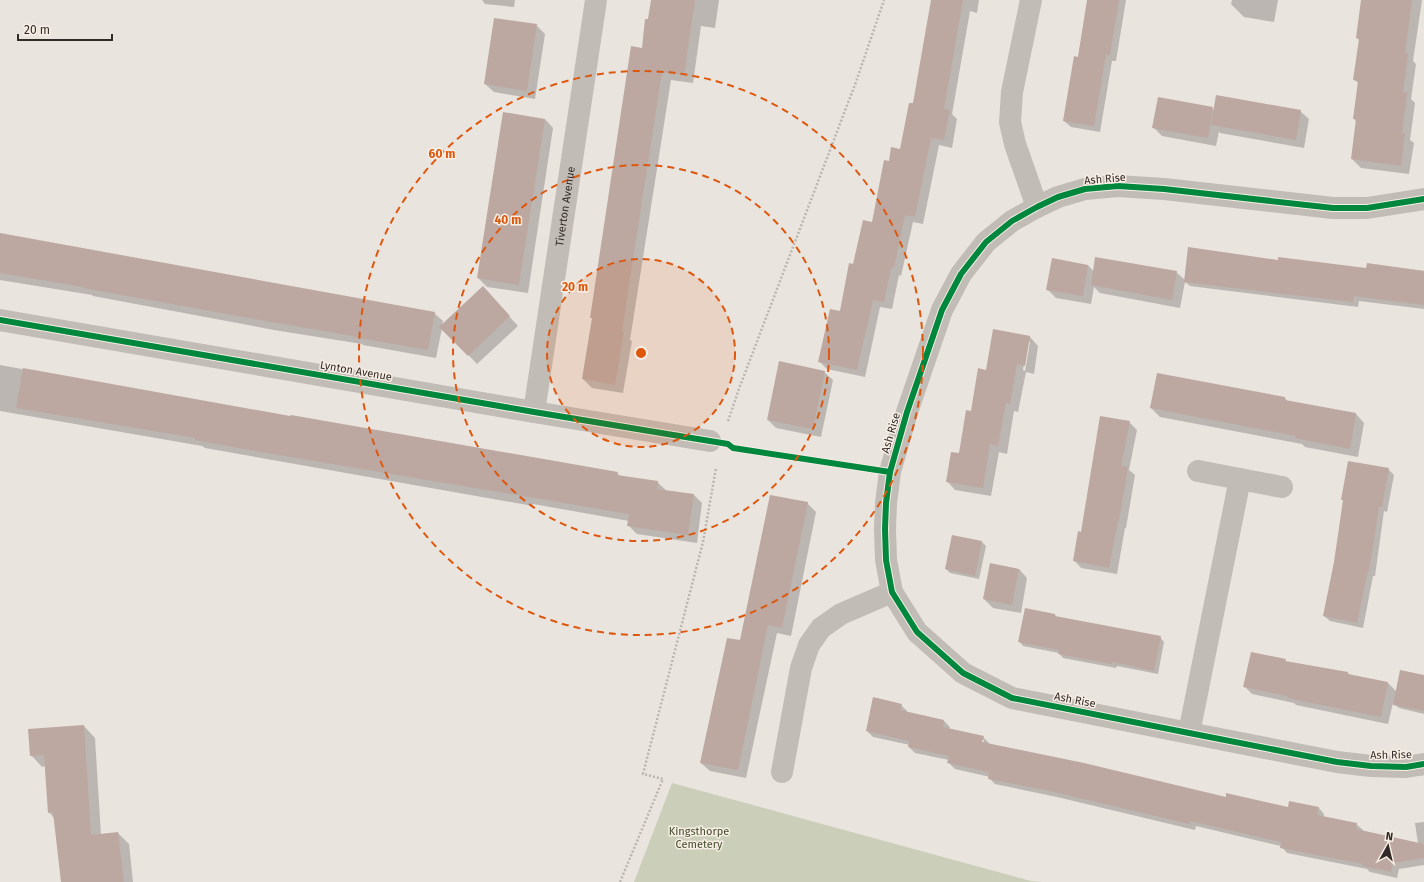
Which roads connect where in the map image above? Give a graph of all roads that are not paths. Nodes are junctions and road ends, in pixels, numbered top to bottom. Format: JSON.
{"nodes":[{"id":1,"x":596,"y":0,"type":"edge"},
{"id":2,"x":1030,"y":0,"type":"edge"},
{"id":3,"x":1424,"y":199,"type":"edge"},
{"id":4,"x":1037,"y":207,"type":"junction"},
{"id":5,"x":0,"y":320,"type":"edge"},
{"id":6,"x":534,"y":412,"type":"junction"},
{"id":7,"x":710,"y":441,"type":"dead end"},
{"id":8,"x":1198,"y":471,"type":"dead end"},
{"id":9,"x":1240,"y":479,"type":"junction"},
{"id":10,"x":1282,"y":487,"type":"dead end"},
{"id":11,"x":892,"y":592,"type":"junction"},
{"id":12,"x":1189,"y":733,"type":"junction"},
{"id":13,"x":1424,"y":764,"type":"edge"},
{"id":14,"x":782,"y":772,"type":"dead end"}],
"edges":[{"from":1,"to":6,"type":"street","name":"Tiverton Avenue"},
{"from":2,"to":4,"type":"street"},
{"from":3,"to":4,"type":"street","name":"Ash Rise"},
{"from":4,"to":11,"type":"street","name":"Ash Rise"},
{"from":5,"to":6,"type":"street","name":"Lynton Avenue"},
{"from":6,"to":7,"type":"street","name":"Lynton Avenue"},
{"from":8,"to":9,"type":"street"},
{"from":9,"to":10,"type":"street"},
{"from":9,"to":12,"type":"street"},
{"from":11,"to":12,"type":"street","name":"Ash Rise"},
{"from":11,"to":14,"type":"street"},
{"from":12,"to":13,"type":"street","name":"Ash Rise"}]}
